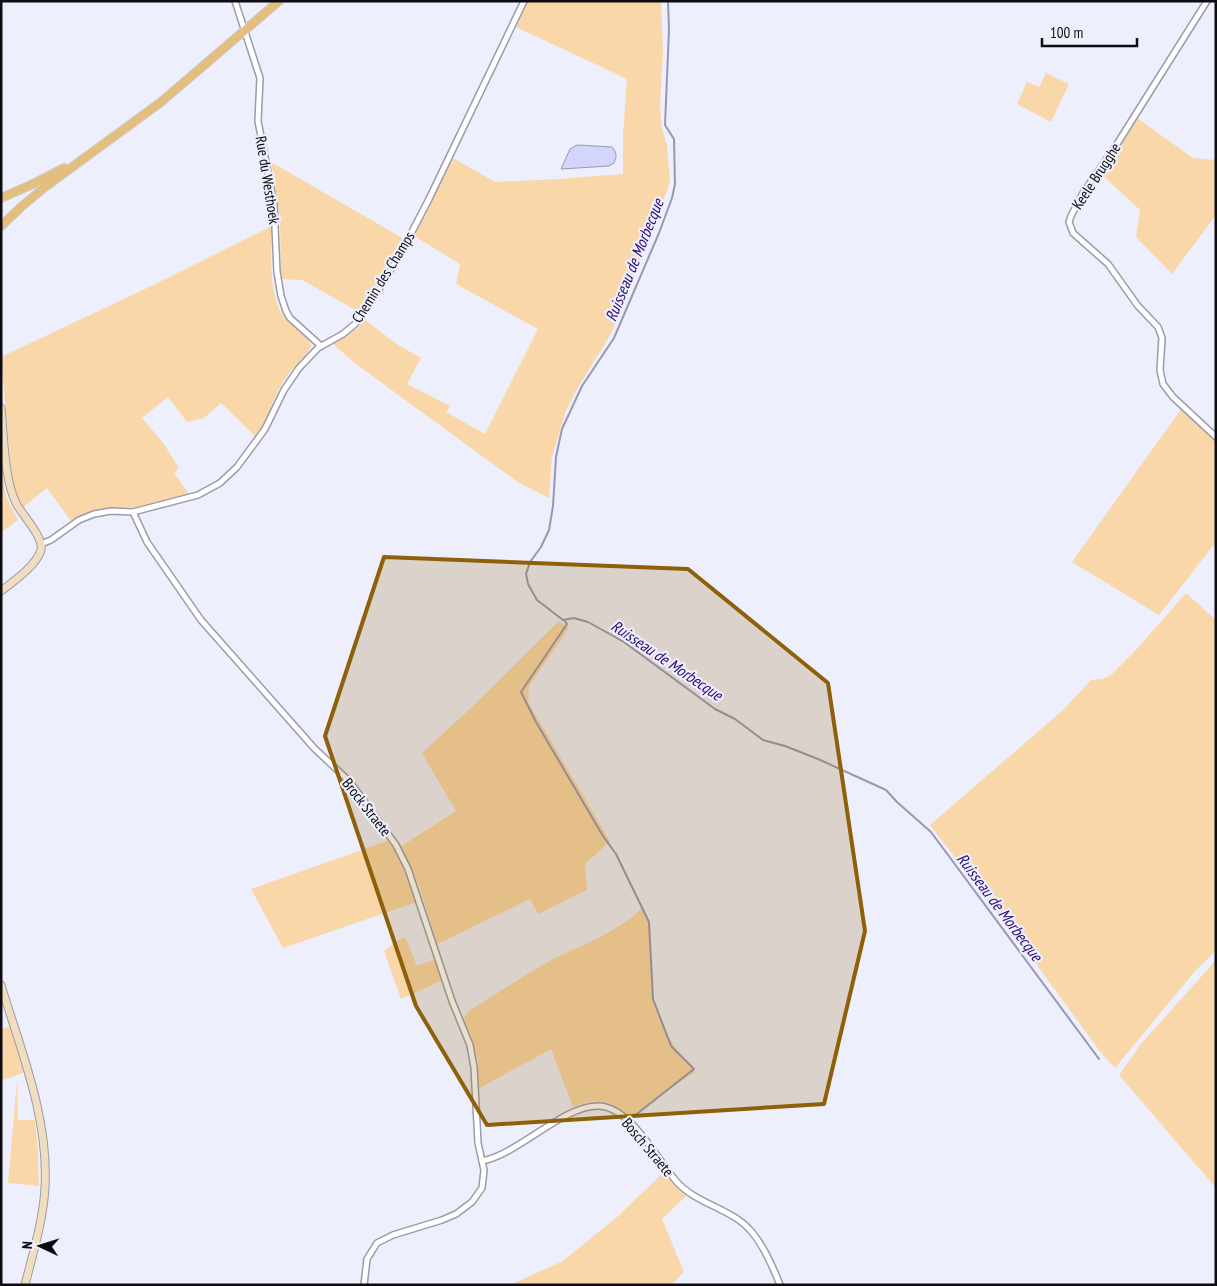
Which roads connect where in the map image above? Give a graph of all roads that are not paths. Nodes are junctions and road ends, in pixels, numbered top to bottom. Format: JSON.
{"nodes":[{"id":1,"x":235,"y":1,"type":"edge"},
{"id":2,"x":279,"y":1,"type":"edge"},
{"id":3,"x":524,"y":1,"type":"edge"},
{"id":4,"x":1206,"y":1,"type":"edge"},
{"id":5,"x":245,"y":30,"type":"junction"},
{"id":6,"x":90,"y":154,"type":"junction"},
{"id":7,"x":1,"y":198,"type":"edge"},
{"id":8,"x":1,"y":226,"type":"edge"},
{"id":9,"x":321,"y":346,"type":"junction"},
{"id":10,"x":1,"y":408,"type":"edge"},
{"id":11,"x":1216,"y":437,"type":"edge"},
{"id":12,"x":133,"y":512,"type":"junction"},
{"id":13,"x":42,"y":544,"type":"junction"},
{"id":14,"x":1,"y":591,"type":"edge"},
{"id":15,"x":1,"y":985,"type":"edge"},
{"id":16,"x":482,"y":1161,"type":"junction"},
{"id":17,"x":24,"y":1285,"type":"edge"},
{"id":18,"x":364,"y":1285,"type":"edge"},
{"id":19,"x":780,"y":1285,"type":"edge"}],
"edges":[{"from":1,"to":5,"type":"street","name":"Rue du Westhoek"},
{"from":2,"to":5,"type":"main road"},
{"from":3,"to":9,"type":"street","name":"Chemin des Champs"},
{"from":4,"to":11,"type":"street","name":"Keele Brugghe"},
{"from":5,"to":6,"type":"main road"},
{"from":5,"to":9,"type":"street","name":"Rue du Westhoek"},
{"from":6,"to":7,"type":"main road"},
{"from":6,"to":8,"type":"main road"},
{"from":9,"to":12,"type":"street","name":"Chemin des Champs"},
{"from":10,"to":13,"type":"street"},
{"from":12,"to":13,"type":"street","name":"Chemin des Champs"},
{"from":12,"to":16,"type":"street","name":"Brock Straete"},
{"from":13,"to":14,"type":"street"},
{"from":15,"to":17,"type":"street"},
{"from":16,"to":18,"type":"street","name":"Brock Straete"},
{"from":16,"to":19,"type":"street","name":"Bosch Straete"}]}
